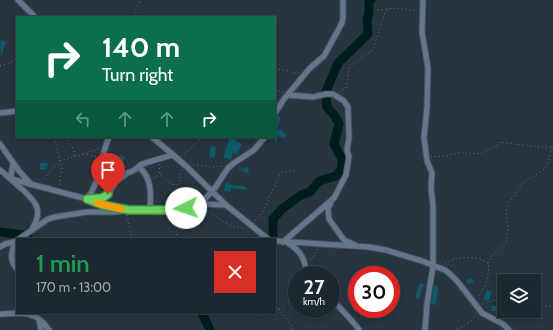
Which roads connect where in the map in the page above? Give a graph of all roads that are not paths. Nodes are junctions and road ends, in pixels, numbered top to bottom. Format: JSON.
{"nodes":[{"id":1,"x":18,"y":0,"type":"edge"},
{"id":2,"x":343,"y":0,"type":"edge"},
{"id":3,"x":423,"y":0,"type":"edge"},
{"id":4,"x":34,"y":16,"type":"edge"},
{"id":5,"x":288,"y":95,"type":"junction"},
{"id":6,"x":16,"y":111,"type":"edge"},
{"id":7,"x":276,"y":112,"type":"edge"},
{"id":8,"x":0,"y":113,"type":"edge"},
{"id":9,"x":109,"y":138,"type":"edge"},
{"id":10,"x":153,"y":138,"type":"edge"},
{"id":11,"x":264,"y":138,"type":"edge"},
{"id":12,"x":0,"y":144,"type":"edge"},
{"id":13,"x":172,"y":155,"type":"junction"},
{"id":14,"x":14,"y":164,"type":"junction"},
{"id":15,"x":139,"y":167,"type":"junction"},
{"id":16,"x":0,"y":170,"type":"edge"},
{"id":17,"x":11,"y":179,"type":"junction"},
{"id":18,"x":34,"y":185,"type":"junction"},
{"id":19,"x":212,"y":192,"type":"junction"},
{"id":20,"x":87,"y":199,"type":"junction"},
{"id":21,"x":333,"y":199,"type":"junction"},
{"id":22,"x":197,"y":205,"type":"junction"},
{"id":23,"x":226,"y":205,"type":"junction"},
{"id":24,"x":127,"y":210,"type":"junction"},
{"id":25,"x":150,"y":210,"type":"junction"},
{"id":26,"x":32,"y":230,"type":"junction"},
{"id":27,"x":21,"y":238,"type":"edge"},
{"id":28,"x":267,"y":238,"type":"edge"},
{"id":29,"x":16,"y":241,"type":"edge"},
{"id":30,"x":276,"y":241,"type":"edge"},
{"id":31,"x":286,"y":242,"type":"junction"},
{"id":32,"x":16,"y":243,"type":"edge"},
{"id":33,"x":356,"y":246,"type":"junction"},
{"id":34,"x":0,"y":247,"type":"edge"},
{"id":35,"x":306,"y":266,"type":"edge"},
{"id":36,"x":433,"y":266,"type":"junction"},
{"id":37,"x":16,"y":267,"type":"edge"},
{"id":38,"x":340,"y":309,"type":"edge"},
{"id":39,"x":0,"y":314,"type":"edge"},
{"id":40,"x":36,"y":314,"type":"edge"},
{"id":41,"x":39,"y":319,"type":"junction"},
{"id":42,"x":41,"y":330,"type":"edge"},
{"id":43,"x":49,"y":330,"type":"edge"},
{"id":44,"x":359,"y":330,"type":"edge"},
{"id":45,"x":425,"y":330,"type":"edge"},
{"id":46,"x":509,"y":330,"type":"edge"}],
"edges":[{"from":1,"to":4,"type":"street"},
{"from":2,"to":5,"type":"street"},
{"from":3,"to":36,"type":"street"},
{"from":5,"to":7,"type":"street"},
{"from":5,"to":21,"type":"street"},
{"from":6,"to":8,"type":"street"},
{"from":9,"to":20,"type":"street"},
{"from":10,"to":13,"type":"street"},
{"from":11,"to":19,"type":"street"},
{"from":12,"to":14,"type":"street"},
{"from":13,"to":15,"type":"street"},
{"from":13,"to":19,"type":"street"},
{"from":14,"to":17,"type":"street"},
{"from":14,"to":18,"type":"street"},
{"from":15,"to":20,"type":"street"},
{"from":15,"to":25,"type":"street"},
{"from":16,"to":17,"type":"street"},
{"from":17,"to":18,"type":"street"},
{"from":17,"to":26,"type":"street"},
{"from":18,"to":20,"type":"street"},
{"from":19,"to":22,"type":"street"},
{"from":19,"to":23,"type":"street"},
{"from":20,"to":24,"type":"street"},
{"from":21,"to":31,"type":"street"},
{"from":21,"to":33,"type":"street"},
{"from":22,"to":23,"type":"street"},
{"from":22,"to":25,"type":"street"},
{"from":23,"to":28,"type":"street"},
{"from":24,"to":25,"type":"street"},
{"from":24,"to":26,"type":"street"},
{"from":26,"to":27,"type":"street"},
{"from":29,"to":34,"type":"street"},
{"from":30,"to":31,"type":"street"},
{"from":31,"to":33,"type":"street"},
{"from":31,"to":35,"type":"street"},
{"from":32,"to":37,"type":"street"},
{"from":33,"to":36,"type":"street"},
{"from":36,"to":45,"type":"street"},
{"from":36,"to":46,"type":"street"},
{"from":38,"to":44,"type":"street"},
{"from":39,"to":41,"type":"street"},
{"from":40,"to":41,"type":"street"},
{"from":41,"to":42,"type":"street"},
{"from":41,"to":43,"type":"street"}]}
